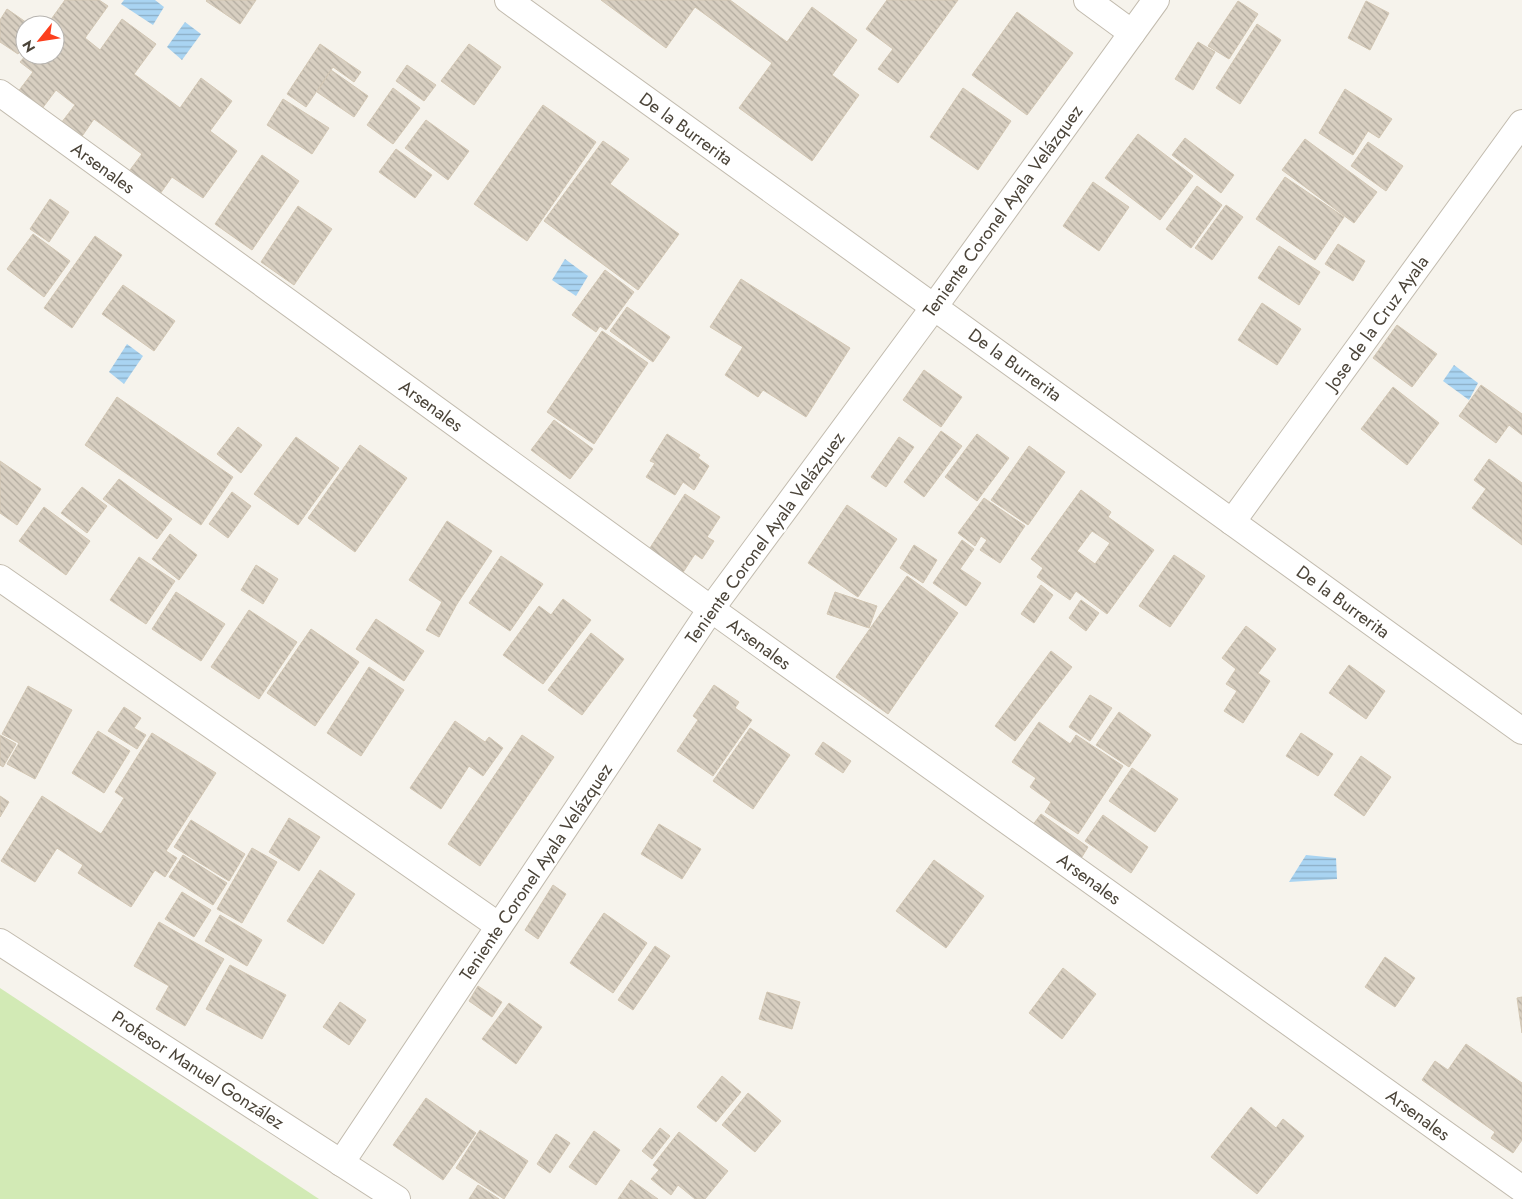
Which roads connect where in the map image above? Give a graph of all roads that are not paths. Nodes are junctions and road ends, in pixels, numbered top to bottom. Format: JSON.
{"nodes":[{"id":1,"x":508,"y":0,"type":"edge"},
{"id":2,"x":1086,"y":0,"type":"edge"},
{"id":3,"x":1156,"y":0,"type":"edge"},
{"id":4,"x":1132,"y":33,"type":"junction"},
{"id":5,"x":0,"y":93,"type":"edge"},
{"id":6,"x":1522,"y":124,"type":"edge"},
{"id":7,"x":934,"y":307,"type":"junction"},
{"id":8,"x":1232,"y":522,"type":"junction"},
{"id":9,"x":0,"y":578,"type":"edge"},
{"id":10,"x":711,"y":609,"type":"junction"},
{"id":11,"x":1520,"y":726,"type":"edge"},
{"id":12,"x":499,"y":926,"type":"junction"},
{"id":13,"x":0,"y":942,"type":"edge"},
{"id":14,"x":341,"y":1163,"type":"junction"},
{"id":15,"x":1522,"y":1189,"type":"edge"},
{"id":16,"x":397,"y":1199,"type":"edge"}],
"edges":[{"from":1,"to":7,"type":"street","name":"De la Burrerita"},
{"from":2,"to":4,"type":"street"},
{"from":3,"to":4,"type":"street","name":"Teniente Coronel Ayala Velázquez"},
{"from":4,"to":7,"type":"street","name":"Teniente Coronel Ayala Velázquez"},
{"from":5,"to":10,"type":"street","name":"Arsenales"},
{"from":6,"to":8,"type":"street","name":"Jose de la Cruz Ayala"},
{"from":7,"to":8,"type":"street","name":"De la Burrerita"},
{"from":7,"to":10,"type":"street","name":"Teniente Coronel Ayala Velázquez"},
{"from":8,"to":11,"type":"street","name":"De la Burrerita"},
{"from":9,"to":12,"type":"street"},
{"from":10,"to":12,"type":"street","name":"Teniente Coronel Ayala Velázquez"},
{"from":10,"to":15,"type":"street","name":"Arsenales"},
{"from":12,"to":14,"type":"street","name":"Teniente Coronel Ayala Velázquez"},
{"from":13,"to":14,"type":"street","name":"Profesor Manuel González"},
{"from":14,"to":16,"type":"street","name":"Profesor Manuel González"}]}
